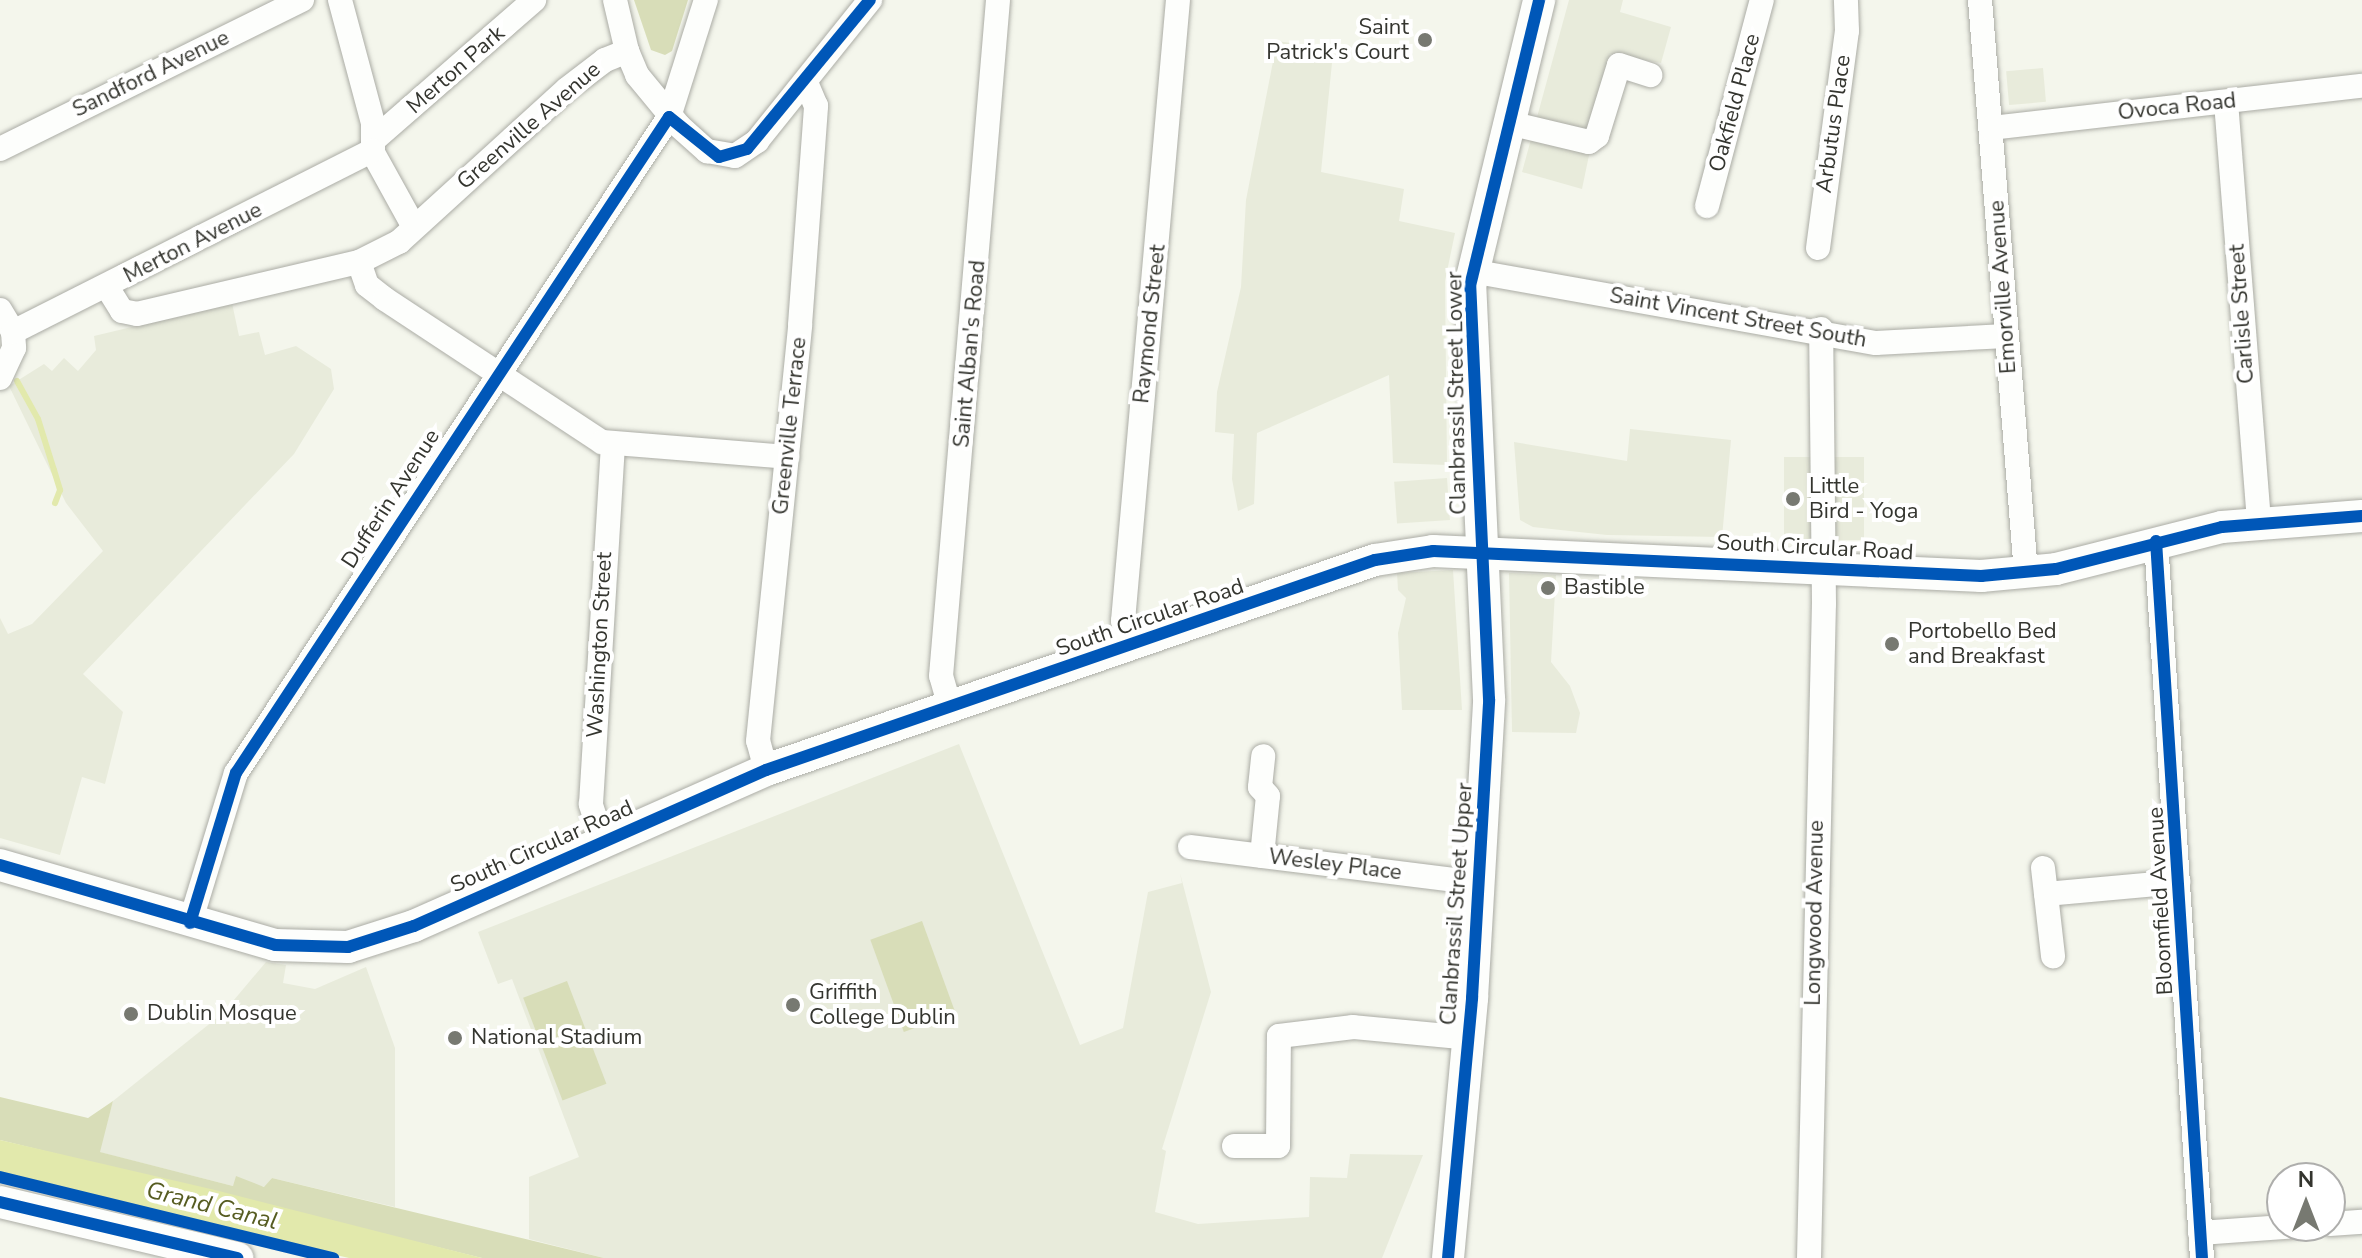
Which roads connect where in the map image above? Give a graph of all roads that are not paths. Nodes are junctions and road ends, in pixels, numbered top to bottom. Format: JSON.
{"nodes":[{"id":1,"x":302,"y":0,"type":"edge"},
{"id":2,"x":340,"y":0,"type":"edge"},
{"id":3,"x":534,"y":0,"type":"edge"},
{"id":4,"x":615,"y":0,"type":"edge"},
{"id":5,"x":706,"y":0,"type":"edge"},
{"id":6,"x":870,"y":0,"type":"edge"},
{"id":7,"x":998,"y":0,"type":"edge"},
{"id":8,"x":1178,"y":0,"type":"edge"},
{"id":9,"x":1539,"y":0,"type":"edge"},
{"id":10,"x":1762,"y":0,"type":"edge"},
{"id":11,"x":1846,"y":0,"type":"edge"},
{"id":12,"x":1980,"y":0,"type":"edge"},
{"id":13,"x":627,"y":51,"type":"junction"},
{"id":14,"x":1650,"y":75,"type":"dead end"},
{"id":15,"x":806,"y":83,"type":"junction"},
{"id":16,"x":2362,"y":86,"type":"edge"},
{"id":17,"x":2226,"y":102,"type":"junction"},
{"id":18,"x":669,"y":117,"type":"junction"},
{"id":19,"x":1509,"y":123,"type":"junction"},
{"id":20,"x":1991,"y":128,"type":"junction"},
{"id":21,"x":374,"y":145,"type":"junction"},
{"id":22,"x":0,"y":149,"type":"edge"},
{"id":23,"x":1707,"y":206,"type":"dead end"},
{"id":24,"x":414,"y":227,"type":"junction"},
{"id":25,"x":1818,"y":248,"type":"dead end"},
{"id":26,"x":359,"y":262,"type":"junction"},
{"id":27,"x":1471,"y":271,"type":"junction"},
{"id":28,"x":107,"y":287,"type":"junction"},
{"id":29,"x":0,"y":310,"type":"edge"},
{"id":30,"x":1821,"y":329,"type":"junction"},
{"id":31,"x":13,"y":332,"type":"junction"},
{"id":32,"x":2006,"y":336,"type":"junction"},
{"id":33,"x":499,"y":372,"type":"junction"},
{"id":34,"x":0,"y":378,"type":"edge"},
{"id":35,"x":613,"y":446,"type":"junction"},
{"id":36,"x":787,"y":457,"type":"junction"},
{"id":37,"x":2362,"y":516,"type":"edge"},
{"id":38,"x":2259,"y":525,"type":"junction"},
{"id":39,"x":2156,"y":541,"type":"junction"},
{"id":40,"x":1482,"y":552,"type":"junction"},
{"id":41,"x":1823,"y":569,"type":"junction"},
{"id":42,"x":2026,"y":573,"type":"junction"},
{"id":43,"x":1130,"y":647,"type":"junction"},
{"id":44,"x":950,"y":707,"type":"junction"},
{"id":45,"x":1263,"y":756,"type":"dead end"},
{"id":46,"x":766,"y":770,"type":"junction"},
{"id":47,"x":603,"y":842,"type":"junction"},
{"id":48,"x":1190,"y":847,"type":"dead end"},
{"id":49,"x":1262,"y":856,"type":"junction"},
{"id":50,"x":0,"y":865,"type":"edge"},
{"id":51,"x":2043,"y":868,"type":"dead end"},
{"id":52,"x":2178,"y":882,"type":"junction"},
{"id":53,"x":1480,"y":883,"type":"junction"},
{"id":54,"x":2046,"y":894,"type":"junction"},
{"id":55,"x":190,"y":923,"type":"junction"},
{"id":56,"x":2053,"y":956,"type":"dead end"},
{"id":57,"x":1469,"y":1038,"type":"junction"},
{"id":58,"x":1234,"y":1146,"type":"dead end"},
{"id":59,"x":0,"y":1202,"type":"edge"},
{"id":60,"x":2266,"y":1228,"type":"edge"},
{"id":61,"x":2200,"y":1233,"type":"junction"},
{"id":62,"x":178,"y":1252,"type":"edge"},
{"id":63,"x":237,"y":1258,"type":"edge"},
{"id":64,"x":1448,"y":1258,"type":"edge"},
{"id":65,"x":1809,"y":1258,"type":"edge"},
{"id":66,"x":2202,"y":1258,"type":"edge"}],
"edges":[{"from":1,"to":22,"type":"street","name":"Sandford Avenue"},
{"from":2,"to":21,"type":"street"},
{"from":3,"to":21,"type":"street","name":"Merton Park"},
{"from":4,"to":13,"type":"street"},
{"from":5,"to":18,"type":"street","name":"Dufferin Avenue"},
{"from":6,"to":15,"type":"street","name":"Greenville Avenue"},
{"from":7,"to":44,"type":"street","name":"Saint Alban's Road"},
{"from":8,"to":43,"type":"street","name":"Raymond Street"},
{"from":9,"to":19,"type":"main road","name":"Clanbrassil Street Lower"},
{"from":10,"to":23,"type":"street","name":"Oakfield Place"},
{"from":11,"to":25,"type":"street","name":"Arbutus Place"},
{"from":12,"to":20,"type":"street","name":"Emorville Avenue"},
{"from":13,"to":18,"type":"street","name":"Greenville Avenue"},
{"from":13,"to":24,"type":"street","name":"Greenville Avenue"},
{"from":14,"to":19,"type":"street"},
{"from":15,"to":18,"type":"street","name":"Greenville Avenue"},
{"from":15,"to":36,"type":"street","name":"Greenville Terrace"},
{"from":16,"to":17,"type":"street","name":"Ovoca Road"},
{"from":17,"to":20,"type":"street","name":"Ovoca Road"},
{"from":17,"to":38,"type":"street","name":"Carlisle Street"},
{"from":18,"to":33,"type":"street","name":"Dufferin Avenue"},
{"from":19,"to":27,"type":"main road","name":"Clanbrassil Street Lower"},
{"from":20,"to":32,"type":"street","name":"Emorville Avenue"},
{"from":21,"to":24,"type":"street"},
{"from":21,"to":28,"type":"street","name":"Merton Avenue"},
{"from":24,"to":26,"type":"street","name":"Greenville Avenue"},
{"from":26,"to":28,"type":"street","name":"Greenville Avenue"},
{"from":26,"to":33,"type":"street"},
{"from":27,"to":30,"type":"street","name":"Saint Vincent Street South"},
{"from":27,"to":40,"type":"main road","name":"Clanbrassil Street Lower"},
{"from":28,"to":31,"type":"street","name":"Merton Avenue"},
{"from":29,"to":31,"type":"street"},
{"from":30,"to":32,"type":"street","name":"Saint Vincent Street South"},
{"from":30,"to":41,"type":"street","name":"Longwood Avenue"},
{"from":31,"to":34,"type":"street"},
{"from":32,"to":42,"type":"street","name":"Emorville Avenue"},
{"from":33,"to":35,"type":"street"},
{"from":33,"to":55,"type":"street","name":"Dufferin Avenue"},
{"from":35,"to":36,"type":"street"},
{"from":35,"to":47,"type":"street","name":"Washington Street"},
{"from":36,"to":46,"type":"street","name":"Greenville Terrace"},
{"from":37,"to":38,"type":"main road","name":"South Circular Road"},
{"from":38,"to":39,"type":"main road","name":"South Circular Road"},
{"from":39,"to":42,"type":"main road","name":"South Circular Road"},
{"from":39,"to":52,"type":"street","name":"Bloomfield Avenue"},
{"from":40,"to":41,"type":"main road","name":"South Circular Road"},
{"from":40,"to":43,"type":"main road","name":"South Circular Road"},
{"from":40,"to":53,"type":"main road","name":"Clanbrassil Street Upper"},
{"from":41,"to":42,"type":"main road","name":"South Circular Road"},
{"from":41,"to":65,"type":"street","name":"Longwood Avenue"},
{"from":43,"to":44,"type":"main road","name":"South Circular Road"},
{"from":44,"to":46,"type":"main road","name":"South Circular Road"},
{"from":45,"to":49,"type":"street"},
{"from":46,"to":47,"type":"main road","name":"South Circular Road"},
{"from":47,"to":55,"type":"main road","name":"South Circular Road"},
{"from":48,"to":49,"type":"street","name":"Wesley Place"},
{"from":49,"to":53,"type":"street","name":"Wesley Place"},
{"from":50,"to":55,"type":"main road","name":"South Circular Road"},
{"from":51,"to":54,"type":"street"},
{"from":52,"to":54,"type":"street"},
{"from":52,"to":61,"type":"street","name":"Bloomfield Avenue"},
{"from":53,"to":57,"type":"main road","name":"Clanbrassil Street Upper"},
{"from":54,"to":56,"type":"street"},
{"from":57,"to":58,"type":"street"},
{"from":57,"to":64,"type":"main road","name":"Clanbrassil Street Upper"},
{"from":59,"to":62,"type":"main road"},
{"from":60,"to":61,"type":"street"},
{"from":61,"to":66,"type":"street","name":"Bloomfield Avenue"},
{"from":62,"to":63,"type":"main road"}]}
